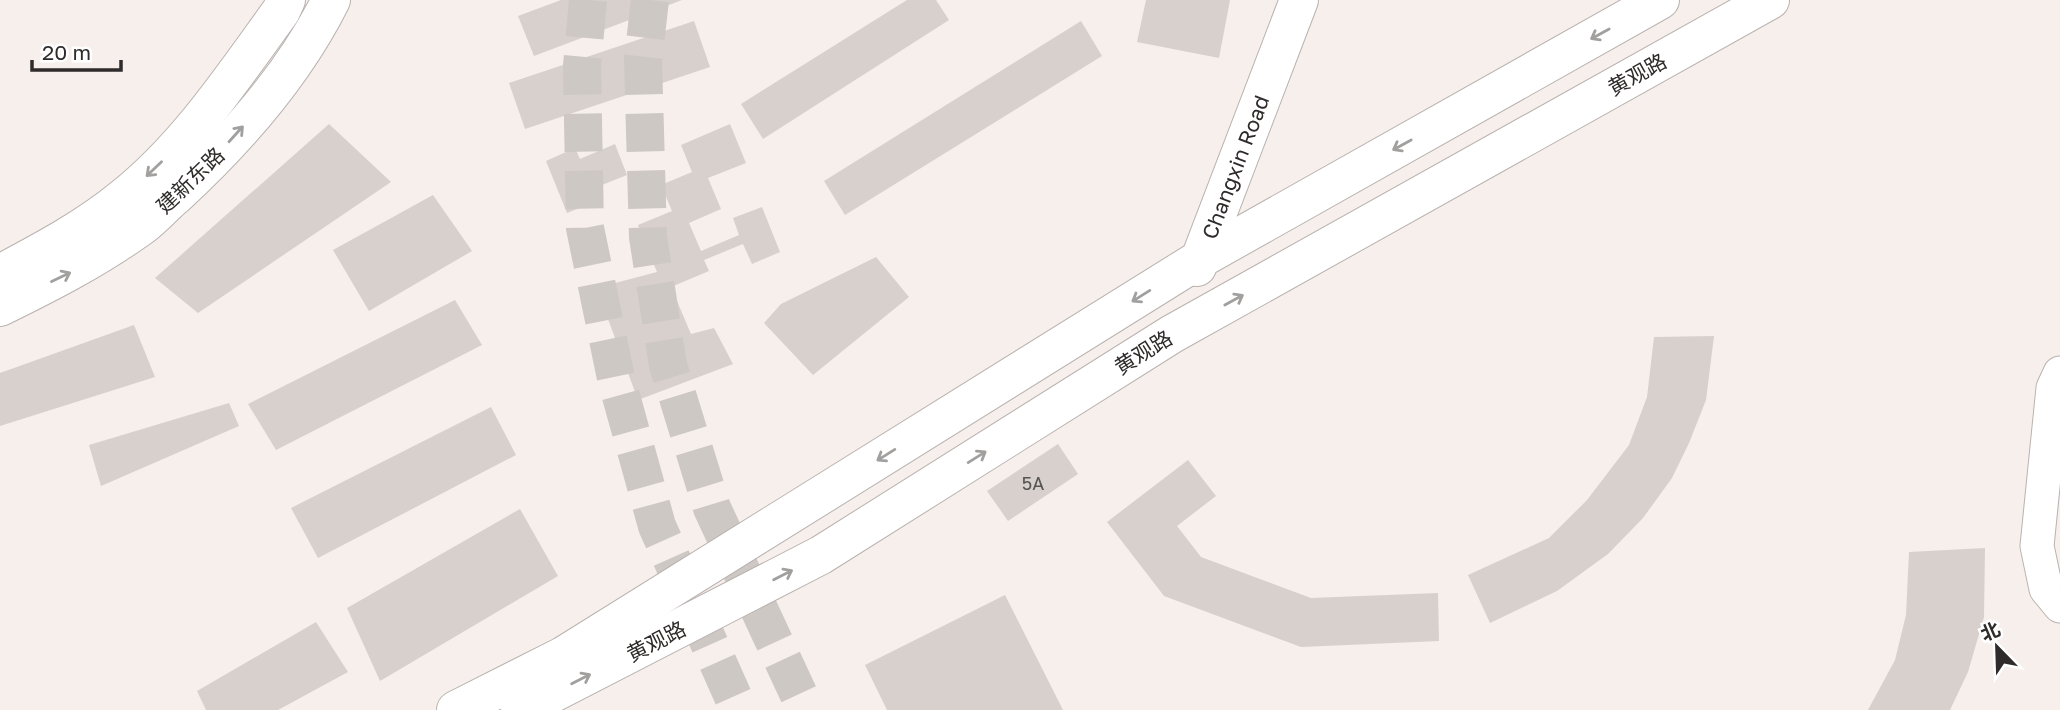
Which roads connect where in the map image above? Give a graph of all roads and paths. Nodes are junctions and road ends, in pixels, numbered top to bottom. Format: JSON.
{"nodes":[{"id":1,"x":286,"y":0,"type":"edge"},
{"id":2,"x":331,"y":0,"type":"edge"},
{"id":3,"x":1299,"y":0,"type":"edge"},
{"id":4,"x":1660,"y":0,"type":"edge"},
{"id":5,"x":1770,"y":0,"type":"edge"},
{"id":6,"x":1200,"y":259,"type":"junction"},
{"id":7,"x":0,"y":274,"type":"edge"},
{"id":8,"x":0,"y":307,"type":"edge"},
{"id":9,"x":1172,"y":334,"type":"junction"},
{"id":10,"x":2060,"y":373,"type":"edge"},
{"id":11,"x":2060,"y":606,"type":"edge"},
{"id":12,"x":456,"y":710,"type":"edge"},
{"id":13,"x":520,"y":710,"type":"edge"}],
"edges":[{"from":1,"to":7,"type":"main road","name":"建新东路","one_way":true},
{"from":8,"to":2,"type":"main road","name":"建新东路","one_way":true},
{"from":3,"to":6,"type":"main road","name":"Changxin Road"},
{"from":4,"to":6,"type":"main road","name":"黄观路","one_way":true},
{"from":9,"to":5,"type":"main road","name":"黄观路","one_way":true},
{"from":6,"to":9,"type":"main road","name":"Changxin Road"},
{"from":6,"to":12,"type":"main road","name":"黄观路","one_way":true},
{"from":13,"to":9,"type":"main road","name":"黄观路","one_way":true},
{"from":10,"to":11,"type":"street"}]}
